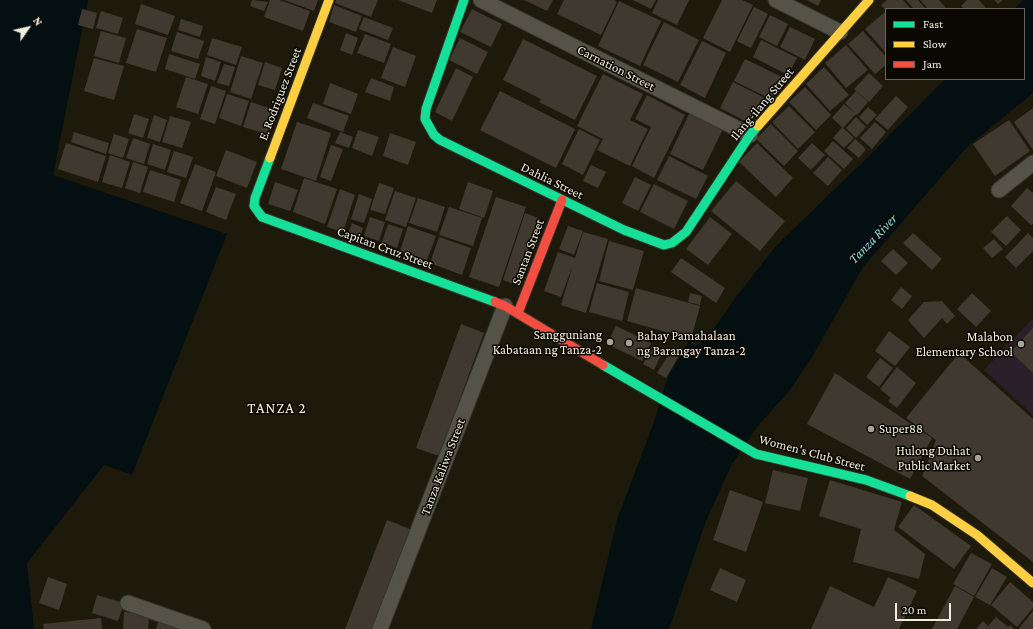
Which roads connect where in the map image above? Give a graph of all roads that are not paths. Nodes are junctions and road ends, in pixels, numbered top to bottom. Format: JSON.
{"nodes":[{"id":1,"x":329,"y":0,"type":"edge"},
{"id":2,"x":464,"y":0,"type":"edge"},
{"id":3,"x":481,"y":0,"type":"edge"},
{"id":4,"x":776,"y":0,"type":"edge"},
{"id":5,"x":869,"y":0,"type":"edge"},
{"id":6,"x":840,"y":32,"type":"junction"},
{"id":7,"x":750,"y":135,"type":"junction"},
{"id":8,"x":1033,"y":163,"type":"edge"},
{"id":9,"x":999,"y":190,"type":"dead end"},
{"id":10,"x":255,"y":198,"type":"joint"},
{"id":11,"x":562,"y":200,"type":"junction"},
{"id":12,"x":686,"y":232,"type":"joint"},
{"id":13,"x":505,"y":306,"type":"junction"},
{"id":14,"x":518,"y":313,"type":"junction"},
{"id":15,"x":1033,"y":583,"type":"edge"},
{"id":16,"x":128,"y":602,"type":"dead end"},
{"id":17,"x":203,"y":629,"type":"edge"},
{"id":18,"x":380,"y":629,"type":"edge"}],
"edges":[{"from":1,"to":10,"type":"street","name":"E. Rodriguez Street"},
{"from":2,"to":11,"type":"street","name":"Dahlia Street"},
{"from":3,"to":7,"type":"street","name":"Carnation Street"},
{"from":4,"to":6,"type":"street"},
{"from":5,"to":6,"type":"street","name":"Ilang-ilang Street"},
{"from":6,"to":7,"type":"street","name":"Ilang-ilang Street"},
{"from":7,"to":12,"type":"street","name":"Ilang-ilang Street"},
{"from":8,"to":9,"type":"street"},
{"from":10,"to":13,"type":"street","name":"Capitan Cruz Street"},
{"from":11,"to":12,"type":"street","name":"Dahlia Street"},
{"from":11,"to":14,"type":"street","name":"Santan Street"},
{"from":13,"to":14,"type":"street","name":"Capitan Cruz Street"},
{"from":13,"to":18,"type":"street","name":"Tanza Kaliwa Street"},
{"from":14,"to":15,"type":"street","name":"Women's Club Street"},
{"from":16,"to":17,"type":"street"}]}
